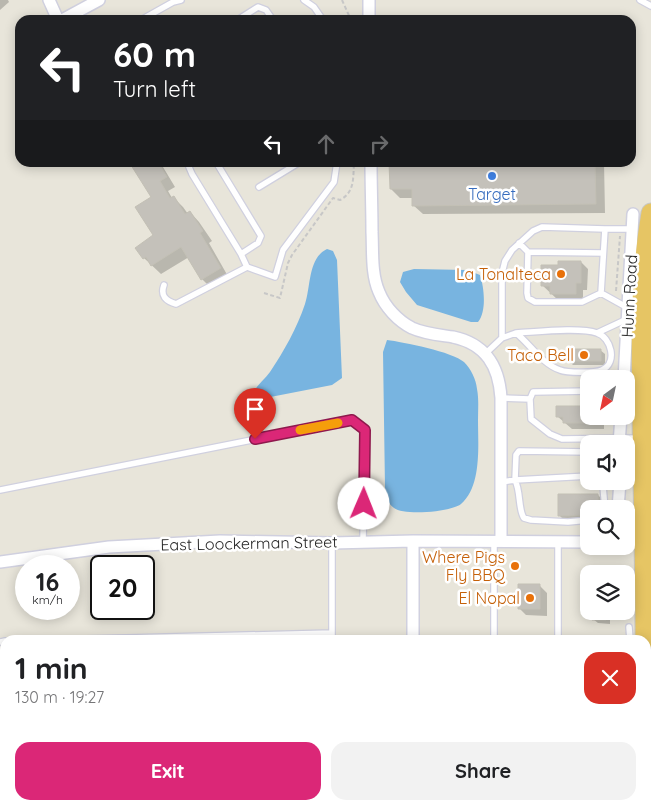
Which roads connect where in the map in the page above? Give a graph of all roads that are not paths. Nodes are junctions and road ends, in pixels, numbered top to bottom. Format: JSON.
{"nodes":[{"id":1,"x":49,"y":0,"type":"edge"},
{"id":2,"x":99,"y":0,"type":"edge"},
{"id":3,"x":181,"y":0,"type":"edge"},
{"id":4,"x":304,"y":0,"type":"edge"},
{"id":5,"x":369,"y":0,"type":"edge"},
{"id":6,"x":640,"y":0,"type":"edge"},
{"id":7,"x":651,"y":6,"type":"edge"},
{"id":8,"x":56,"y":15,"type":"edge"},
{"id":9,"x":71,"y":15,"type":"edge"},
{"id":10,"x":150,"y":15,"type":"edge"},
{"id":11,"x":245,"y":15,"type":"edge"},
{"id":12,"x":270,"y":15,"type":"edge"},
{"id":13,"x":320,"y":15,"type":"edge"},
{"id":14,"x":369,"y":15,"type":"edge"},
{"id":15,"x":189,"y":167,"type":"edge"},
{"id":16,"x":219,"y":167,"type":"edge"},
{"id":17,"x":292,"y":167,"type":"edge"},
{"id":18,"x":336,"y":167,"type":"edge"},
{"id":19,"x":371,"y":167,"type":"edge"},
{"id":20,"x":259,"y":187,"type":"dead end"},
{"id":21,"x":642,"y":213,"type":"edge"},
{"id":22,"x":605,"y":229,"type":"junction"},
{"id":23,"x":632,"y":229,"type":"junction"},
{"id":24,"x":519,"y":243,"type":"junction"},
{"id":25,"x":528,"y":252,"type":"junction"},
{"id":26,"x":603,"y":253,"type":"junction"},
{"id":27,"x":241,"y":254,"type":"junction"},
{"id":28,"x":247,"y":267,"type":"junction"},
{"id":29,"x":164,"y":285,"type":"dead end"},
{"id":30,"x":601,"y":293,"type":"junction"},
{"id":31,"x":628,"y":313,"type":"junction"},
{"id":32,"x":516,"y":333,"type":"junction"},
{"id":33,"x":597,"y":333,"type":"junction"},
{"id":34,"x":502,"y":338,"type":"junction"},
{"id":35,"x":485,"y":354,"type":"junction"},
{"id":36,"x":625,"y":370,"type":"edge"},
{"id":37,"x":580,"y":391,"type":"edge"},
{"id":38,"x":501,"y":398,"type":"junction"},
{"id":39,"x":530,"y":400,"type":"junction"},
{"id":40,"x":642,"y":438,"type":"junction"},
{"id":41,"x":635,"y":439,"type":"edge"},
{"id":42,"x":580,"y":440,"type":"edge"},
{"id":43,"x":580,"y":452,"type":"edge"},
{"id":44,"x":580,"y":476,"type":"edge"},
{"id":45,"x":515,"y":480,"type":"junction"},
{"id":46,"x":501,"y":482,"type":"junction"},
{"id":47,"x":0,"y":490,"type":"edge"},
{"id":48,"x":580,"y":521,"type":"edge"},
{"id":49,"x":363,"y":541,"type":"junction"},
{"id":50,"x":413,"y":541,"type":"junction"},
{"id":51,"x":497,"y":541,"type":"junction"},
{"id":52,"x":332,"y":542,"type":"junction"},
{"id":53,"x":558,"y":542,"type":"junction"},
{"id":54,"x":580,"y":542,"type":"edge"},
{"id":55,"x":635,"y":543,"type":"edge"},
{"id":56,"x":0,"y":562,"type":"edge"},
{"id":57,"x":629,"y":627,"type":"dead end"},
{"id":58,"x":332,"y":635,"type":"edge"},
{"id":59,"x":412,"y":635,"type":"edge"},
{"id":60,"x":494,"y":635,"type":"edge"},
{"id":61,"x":558,"y":635,"type":"edge"},
{"id":62,"x":630,"y":635,"type":"edge"},
{"id":63,"x":644,"y":635,"type":"edge"}],
"edges":[{"from":1,"to":8,"type":"street"},
{"from":2,"to":9,"type":"street"},
{"from":3,"to":10,"type":"lane"},
{"from":4,"to":13,"type":"lane"},
{"from":5,"to":14,"type":"street"},
{"from":6,"to":7,"type":"lane"},
{"from":11,"to":12,"type":"lane"},
{"from":15,"to":27,"type":"lane"},
{"from":16,"to":27,"type":"lane"},
{"from":17,"to":20,"type":"lane"},
{"from":18,"to":28,"type":"lane"},
{"from":19,"to":35,"type":"street"},
{"from":21,"to":23,"type":"street","name":"Hunn Road"},
{"from":21,"to":40,"type":"highway"},
{"from":22,"to":23,"type":"lane"},
{"from":22,"to":24,"type":"lane"},
{"from":22,"to":26,"type":"lane"},
{"from":23,"to":31,"type":"street","name":"Hunn Road"},
{"from":24,"to":25,"type":"lane"},
{"from":24,"to":34,"type":"lane"},
{"from":25,"to":26,"type":"lane"},
{"from":25,"to":30,"type":"lane"},
{"from":26,"to":30,"type":"lane"},
{"from":27,"to":28,"type":"lane"},
{"from":28,"to":29,"type":"lane"},
{"from":30,"to":31,"type":"lane"},
{"from":31,"to":33,"type":"lane"},
{"from":31,"to":36,"type":"street","name":"Hunn Road"},
{"from":32,"to":33,"type":"lane"},
{"from":32,"to":33,"type":"lane"},
{"from":32,"to":34,"type":"lane"},
{"from":34,"to":35,"type":"lane"},
{"from":35,"to":38,"type":"street"},
{"from":37,"to":39,"type":"lane"},
{"from":38,"to":39,"type":"lane"},
{"from":38,"to":46,"type":"street"},
{"from":39,"to":42,"type":"lane"},
{"from":40,"to":41,"type":"lane"},
{"from":40,"to":55,"type":"highway"},
{"from":43,"to":45,"type":"lane"},
{"from":44,"to":45,"type":"lane"},
{"from":45,"to":46,"type":"lane"},
{"from":45,"to":48,"type":"lane"},
{"from":46,"to":51,"type":"street"},
{"from":47,"to":49,"type":"lane"},
{"from":49,"to":50,"type":"street","name":"East Loockerman Street"},
{"from":49,"to":52,"type":"street","name":"East Loockerman Street"},
{"from":50,"to":51,"type":"street","name":"East Loockerman Street"},
{"from":50,"to":59,"type":"street"},
{"from":51,"to":53,"type":"street","name":"East Loockerman Street"},
{"from":51,"to":60,"type":"lane"},
{"from":52,"to":56,"type":"street","name":"East Loockerman Street"},
{"from":52,"to":58,"type":"lane"},
{"from":53,"to":54,"type":"street","name":"East Loockerman Street"},
{"from":53,"to":61,"type":"lane"},
{"from":55,"to":63,"type":"highway"},
{"from":57,"to":62,"type":"lane"}]}
